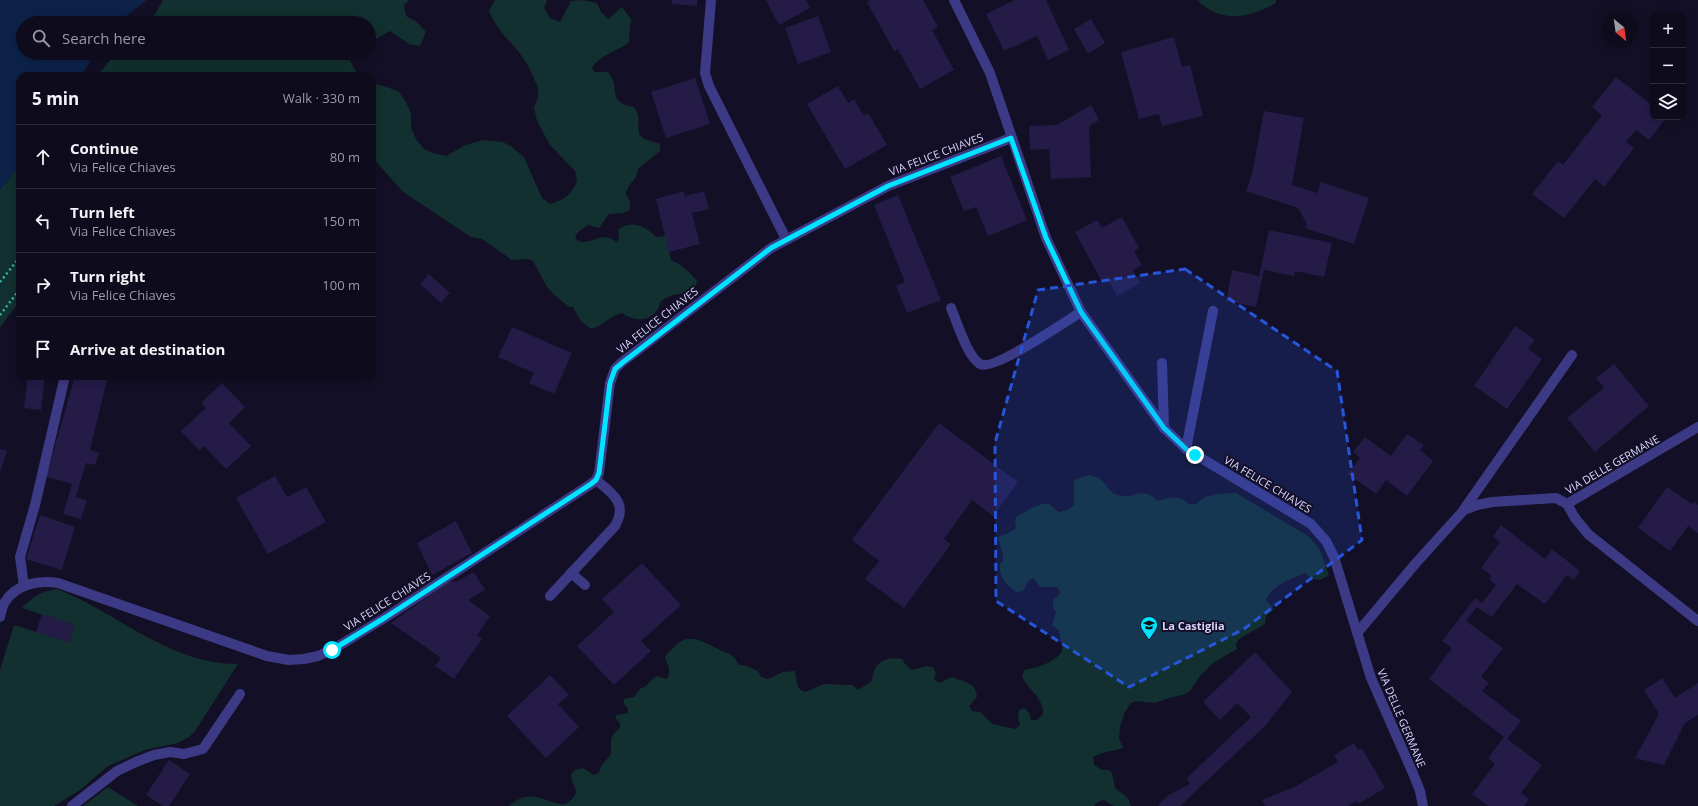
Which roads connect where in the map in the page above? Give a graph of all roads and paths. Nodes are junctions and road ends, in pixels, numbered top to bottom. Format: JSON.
{"nodes":[{"id":1,"x":711,"y":0,"type":"edge"},
{"id":2,"x":954,"y":0,"type":"edge"},
{"id":3,"x":1011,"y":138,"type":"junction"},
{"id":4,"x":786,"y":239,"type":"junction"},
{"id":5,"x":16,"y":262,"type":"edge"},
{"id":6,"x":0,"y":282,"type":"edge"},
{"id":7,"x":16,"y":294,"type":"edge"},
{"id":8,"x":951,"y":308,"type":"dead end"},
{"id":9,"x":1213,"y":311,"type":"dead end"},
{"id":10,"x":1081,"y":312,"type":"junction"},
{"id":11,"x":0,"y":315,"type":"edge"},
{"id":12,"x":1572,"y":355,"type":"dead end"},
{"id":13,"x":1162,"y":363,"type":"dead end"},
{"id":14,"x":64,"y":380,"type":"edge"},
{"id":15,"x":1698,"y":427,"type":"edge"},
{"id":16,"x":1164,"y":428,"type":"junction"},
{"id":17,"x":1186,"y":449,"type":"junction"},
{"id":18,"x":596,"y":480,"type":"junction"},
{"id":19,"x":1567,"y":504,"type":"junction"},
{"id":20,"x":1464,"y":510,"type":"junction"},
{"id":21,"x":571,"y":573,"type":"junction"},
{"id":22,"x":585,"y":585,"type":"dead end"},
{"id":23,"x":24,"y":586,"type":"junction"},
{"id":24,"x":550,"y":596,"type":"dead end"},
{"id":25,"x":0,"y":617,"type":"edge"},
{"id":26,"x":1698,"y":621,"type":"edge"},
{"id":27,"x":1358,"y":635,"type":"junction"},
{"id":28,"x":240,"y":694,"type":"dead end"},
{"id":29,"x":72,"y":806,"type":"edge"},
{"id":30,"x":1423,"y":806,"type":"edge"}],
"edges":[{"from":1,"to":4,"type":"street"},
{"from":2,"to":3,"type":"street","name":"VIA FELICE CHIAVES"},
{"from":3,"to":4,"type":"street","name":"VIA FELICE CHIAVES"},
{"from":3,"to":10,"type":"street","name":"VIA FELICE CHIAVES"},
{"from":4,"to":18,"type":"street","name":"VIA FELICE CHIAVES"},
{"from":5,"to":6,"type":"path"},
{"from":7,"to":11,"type":"path"},
{"from":8,"to":10,"type":"street"},
{"from":9,"to":17,"type":"street"},
{"from":10,"to":16,"type":"street","name":"VIA FELICE CHIAVES"},
{"from":12,"to":20,"type":"street"},
{"from":13,"to":16,"type":"street"},
{"from":14,"to":23,"type":"street"},
{"from":15,"to":19,"type":"street","name":"VIA DELLE GERMANE"},
{"from":16,"to":17,"type":"street","name":"VIA FELICE CHIAVES"},
{"from":17,"to":27,"type":"street","name":"VIA FELICE CHIAVES"},
{"from":18,"to":21,"type":"street"},
{"from":18,"to":23,"type":"street","name":"VIA FELICE CHIAVES"},
{"from":19,"to":20,"type":"street","name":"VIA DELLE GERMANE"},
{"from":19,"to":26,"type":"street"},
{"from":20,"to":27,"type":"street"},
{"from":21,"to":22,"type":"street"},
{"from":21,"to":24,"type":"street"},
{"from":23,"to":25,"type":"street"},
{"from":27,"to":30,"type":"street","name":"VIA DELLE GERMANE"},
{"from":28,"to":29,"type":"street"}]}
